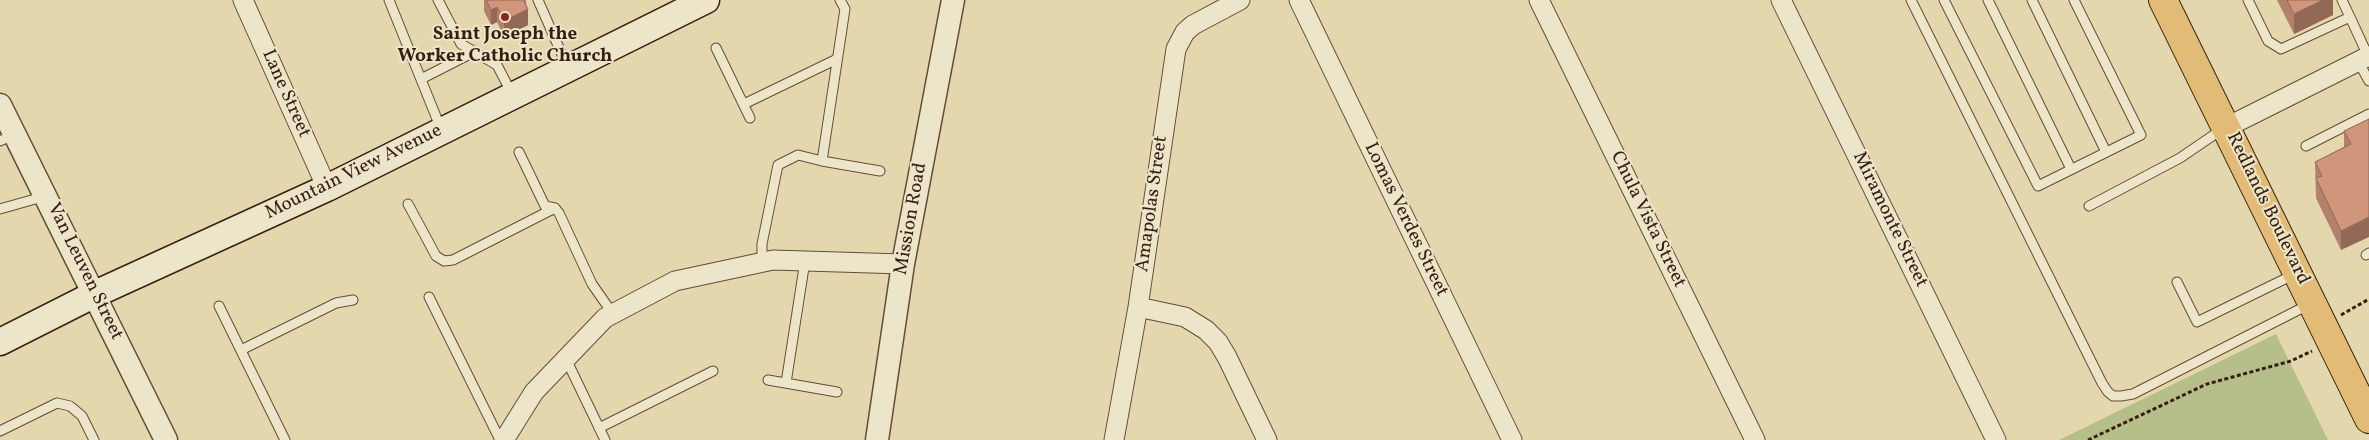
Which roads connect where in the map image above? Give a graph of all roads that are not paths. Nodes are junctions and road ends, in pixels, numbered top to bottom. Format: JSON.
{"nodes":[{"id":1,"x":243,"y":0,"type":"edge"},
{"id":2,"x":389,"y":0,"type":"edge"},
{"id":3,"x":438,"y":0,"type":"edge"},
{"id":4,"x":538,"y":0,"type":"edge"},
{"id":5,"x":706,"y":0,"type":"edge"},
{"id":6,"x":840,"y":0,"type":"edge"},
{"id":7,"x":953,"y":0,"type":"edge"},
{"id":8,"x":1240,"y":0,"type":"edge"},
{"id":9,"x":1298,"y":0,"type":"edge"},
{"id":10,"x":1539,"y":0,"type":"edge"},
{"id":11,"x":1781,"y":0,"type":"edge"},
{"id":12,"x":1911,"y":0,"type":"edge"},
{"id":13,"x":1944,"y":0,"type":"edge"},
{"id":14,"x":1988,"y":0,"type":"edge"},
{"id":15,"x":2032,"y":0,"type":"edge"},
{"id":16,"x":2074,"y":0,"type":"edge"},
{"id":17,"x":2163,"y":0,"type":"edge"},
{"id":18,"x":2248,"y":0,"type":"edge"},
{"id":19,"x":2353,"y":0,"type":"edge"},
{"id":20,"x":2343,"y":2,"type":"edge"},
{"id":21,"x":2350,"y":17,"type":"junction"},
{"id":22,"x":716,"y":48,"type":"dead end"},
{"id":23,"x":474,"y":52,"type":"junction"},
{"id":24,"x":2365,"y":58,"type":"edge"},
{"id":25,"x":837,"y":59,"type":"junction"},
{"id":26,"x":568,"y":69,"type":"junction"},
{"id":27,"x":421,"y":79,"type":"junction"},
{"id":28,"x":2369,"y":81,"type":"edge"},
{"id":29,"x":513,"y":97,"type":"junction"},
{"id":30,"x":744,"y":104,"type":"junction"},
{"id":31,"x":0,"y":105,"type":"edge"},
{"id":32,"x":2369,"y":114,"type":"edge"},
{"id":33,"x":750,"y":118,"type":"dead end"},
{"id":34,"x":2226,"y":127,"type":"junction"},
{"id":35,"x":442,"y":132,"type":"junction"},
{"id":36,"x":7,"y":138,"type":"edge"},
{"id":37,"x":2306,"y":146,"type":"dead end"},
{"id":38,"x":519,"y":152,"type":"dead end"},
{"id":39,"x":2106,"y":152,"type":"junction"},
{"id":40,"x":822,"y":161,"type":"junction"},
{"id":41,"x":2071,"y":169,"type":"junction"},
{"id":42,"x":880,"y":171,"type":"dead end"},
{"id":43,"x":327,"y":188,"type":"junction"},
{"id":44,"x":46,"y":196,"type":"junction"},
{"id":45,"x":408,"y":204,"type":"dead end"},
{"id":46,"x":2089,"y":206,"type":"dead end"},
{"id":47,"x":555,"y":208,"type":"junction"},
{"id":48,"x":0,"y":209,"type":"edge"},
{"id":49,"x":805,"y":261,"type":"junction"},
{"id":50,"x":762,"y":262,"type":"junction"},
{"id":51,"x":903,"y":264,"type":"junction"},
{"id":52,"x":2298,"y":273,"type":"junction"},
{"id":53,"x":2177,"y":282,"type":"dead end"},
{"id":54,"x":95,"y":294,"type":"junction"},
{"id":55,"x":429,"y":297,"type":"dead end"},
{"id":56,"x":353,"y":300,"type":"dead end"},
{"id":57,"x":218,"y":306,"type":"dead end"},
{"id":58,"x":1138,"y":307,"type":"junction"},
{"id":59,"x":613,"y":314,"type":"junction"},
{"id":60,"x":2322,"y":323,"type":"junction"},
{"id":61,"x":0,"y":342,"type":"edge"},
{"id":62,"x":241,"y":350,"type":"junction"},
{"id":63,"x":566,"y":358,"type":"junction"},
{"id":64,"x":713,"y":371,"type":"dead end"},
{"id":65,"x":768,"y":380,"type":"dead end"},
{"id":66,"x":786,"y":383,"type":"junction"},
{"id":67,"x":837,"y":392,"type":"dead end"},
{"id":68,"x":2369,"y":419,"type":"edge"},
{"id":69,"x":599,"y":428,"type":"junction"},
{"id":70,"x":0,"y":431,"type":"edge"},
{"id":71,"x":94,"y":440,"type":"edge"},
{"id":72,"x":166,"y":440,"type":"edge"},
{"id":73,"x":285,"y":440,"type":"edge"},
{"id":74,"x":500,"y":440,"type":"edge"},
{"id":75,"x":504,"y":440,"type":"edge"},
{"id":76,"x":605,"y":440,"type":"edge"},
{"id":77,"x":877,"y":440,"type":"edge"},
{"id":78,"x":1114,"y":440,"type":"edge"},
{"id":79,"x":1267,"y":440,"type":"edge"},
{"id":80,"x":1512,"y":440,"type":"edge"},
{"id":81,"x":1755,"y":440,"type":"edge"},
{"id":82,"x":1996,"y":440,"type":"edge"}],
"edges":[{"from":1,"to":43,"type":"street","name":"Lane Street"},
{"from":2,"to":27,"type":"lane"},
{"from":3,"to":23,"type":"lane"},
{"from":4,"to":26,"type":"lane"},
{"from":5,"to":26,"type":"main road","name":"Mountain View Avenue"},
{"from":6,"to":25,"type":"lane"},
{"from":7,"to":51,"type":"street","name":"Mission Road"},
{"from":8,"to":58,"type":"street","name":"Amapolas Street"},
{"from":9,"to":80,"type":"street","name":"Lomas Verdes Street"},
{"from":10,"to":81,"type":"street","name":"Chula Vista Street"},
{"from":11,"to":82,"type":"street","name":"Miramonte Street"},
{"from":12,"to":60,"type":"lane"},
{"from":13,"to":41,"type":"lane"},
{"from":14,"to":41,"type":"lane"},
{"from":15,"to":39,"type":"lane"},
{"from":16,"to":39,"type":"lane"},
{"from":17,"to":34,"type":"main road","name":"Redlands Boulevard"},
{"from":18,"to":21,"type":"lane"},
{"from":19,"to":20,"type":"lane"},
{"from":20,"to":21,"type":"lane"},
{"from":21,"to":24,"type":"lane"},
{"from":22,"to":30,"type":"lane"},
{"from":23,"to":27,"type":"lane"},
{"from":23,"to":29,"type":"lane"},
{"from":24,"to":28,"type":"lane"},
{"from":24,"to":34,"type":"street"},
{"from":25,"to":30,"type":"lane"},
{"from":25,"to":40,"type":"lane"},
{"from":26,"to":29,"type":"main road","name":"Mountain View Avenue"},
{"from":27,"to":35,"type":"lane"},
{"from":29,"to":35,"type":"main road","name":"Mountain View Avenue"},
{"from":30,"to":33,"type":"lane"},
{"from":31,"to":36,"type":"street","name":"Van Leuven Street"},
{"from":32,"to":37,"type":"lane"},
{"from":34,"to":46,"type":"lane"},
{"from":34,"to":52,"type":"main road","name":"Redlands Boulevard"},
{"from":35,"to":43,"type":"main road","name":"Mountain View Avenue"},
{"from":36,"to":44,"type":"street","name":"Van Leuven Street"},
{"from":38,"to":47,"type":"lane"},
{"from":39,"to":41,"type":"lane"},
{"from":40,"to":42,"type":"lane"},
{"from":40,"to":50,"type":"lane"},
{"from":43,"to":54,"type":"main road","name":"Mountain View Avenue"},
{"from":44,"to":48,"type":"lane"},
{"from":44,"to":54,"type":"street","name":"Van Leuven Street"},
{"from":45,"to":47,"type":"lane"},
{"from":47,"to":59,"type":"lane"},
{"from":49,"to":50,"type":"street"},
{"from":49,"to":51,"type":"street"},
{"from":49,"to":66,"type":"lane"},
{"from":50,"to":59,"type":"street"},
{"from":51,"to":77,"type":"street","name":"Mission Road"},
{"from":52,"to":53,"type":"lane"},
{"from":52,"to":60,"type":"main road","name":"Redlands Boulevard"},
{"from":54,"to":61,"type":"main road","name":"Mountain View Avenue"},
{"from":54,"to":72,"type":"street","name":"Van Leuven Street"},
{"from":55,"to":74,"type":"lane"},
{"from":56,"to":62,"type":"lane"},
{"from":57,"to":62,"type":"lane"},
{"from":58,"to":78,"type":"street","name":"Amapolas Street"},
{"from":58,"to":79,"type":"street"},
{"from":59,"to":63,"type":"street"},
{"from":60,"to":68,"type":"main road","name":"Redlands Boulevard"},
{"from":62,"to":73,"type":"lane"},
{"from":63,"to":69,"type":"lane"},
{"from":63,"to":75,"type":"street"},
{"from":64,"to":69,"type":"lane"},
{"from":65,"to":66,"type":"lane"},
{"from":66,"to":67,"type":"lane"},
{"from":69,"to":76,"type":"lane"},
{"from":70,"to":71,"type":"lane"}]}
